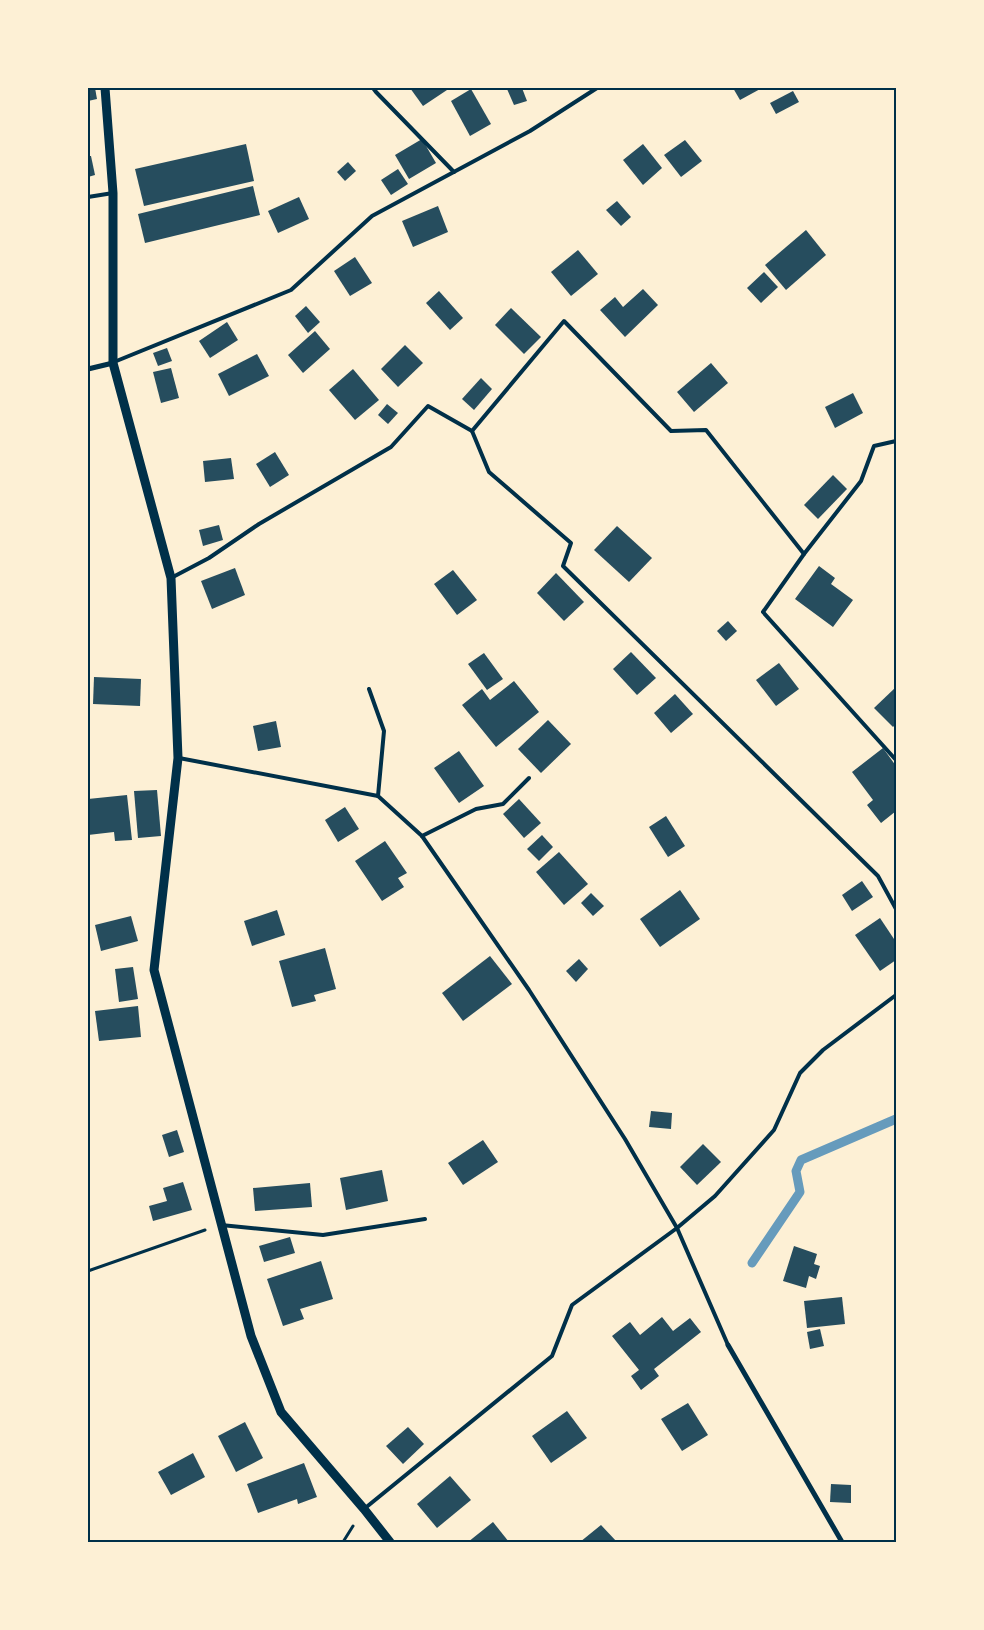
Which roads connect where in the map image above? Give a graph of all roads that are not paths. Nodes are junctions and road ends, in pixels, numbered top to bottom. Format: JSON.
{"nodes":[{"id":1,"x":105,"y":88,"type":"edge"},
{"id":2,"x":373,"y":88,"type":"edge"},
{"id":3,"x":598,"y":88,"type":"edge"},
{"id":4,"x":454,"y":172,"type":"junction"},
{"id":5,"x":113,"y":193,"type":"junction"},
{"id":6,"x":88,"y":197,"type":"edge"},
{"id":7,"x":113,"y":363,"type":"junction"},
{"id":8,"x":88,"y":369,"type":"edge"},
{"id":9,"x":472,"y":431,"type":"junction"},
{"id":10,"x":896,"y":441,"type":"edge"},
{"id":11,"x":804,"y":554,"type":"junction"},
{"id":12,"x":171,"y":578,"type":"junction"},
{"id":13,"x":368,"y":689,"type":"dead end"},
{"id":14,"x":178,"y":758,"type":"junction"},
{"id":15,"x":896,"y":760,"type":"edge"},
{"id":16,"x":529,"y":778,"type":"dead end"},
{"id":17,"x":378,"y":796,"type":"junction"},
{"id":18,"x":422,"y":836,"type":"junction"},
{"id":19,"x":896,"y":910,"type":"edge"},
{"id":20,"x":896,"y":995,"type":"edge"},
{"id":21,"x":425,"y":1218,"type":"dead end"},
{"id":22,"x":221,"y":1225,"type":"junction"},
{"id":23,"x":677,"y":1228,"type":"junction"},
{"id":24,"x":728,"y":1345,"type":"joint"},
{"id":25,"x":364,"y":1509,"type":"junction"},
{"id":26,"x":390,"y":1542,"type":"edge"},
{"id":27,"x":842,"y":1542,"type":"edge"}],
"edges":[{"from":1,"to":5,"type":"street"},
{"from":2,"to":4,"type":"lane"},
{"from":3,"to":4,"type":"lane"},
{"from":4,"to":7,"type":"lane"},
{"from":5,"to":6,"type":"lane"},
{"from":5,"to":7,"type":"street"},
{"from":7,"to":8,"type":"street"},
{"from":7,"to":12,"type":"street"},
{"from":9,"to":11,"type":"lane"},
{"from":9,"to":12,"type":"lane"},
{"from":9,"to":19,"type":"lane"},
{"from":10,"to":11,"type":"lane"},
{"from":11,"to":15,"type":"lane"},
{"from":12,"to":14,"type":"street"},
{"from":13,"to":17,"type":"lane"},
{"from":14,"to":17,"type":"lane"},
{"from":14,"to":22,"type":"street"},
{"from":16,"to":18,"type":"lane"},
{"from":17,"to":18,"type":"lane"},
{"from":18,"to":23,"type":"lane"},
{"from":20,"to":23,"type":"lane"},
{"from":21,"to":22,"type":"lane"},
{"from":22,"to":25,"type":"street"},
{"from":23,"to":24,"type":"lane"},
{"from":23,"to":25,"type":"lane"},
{"from":24,"to":27,"type":"street"},
{"from":25,"to":26,"type":"street"}]}
